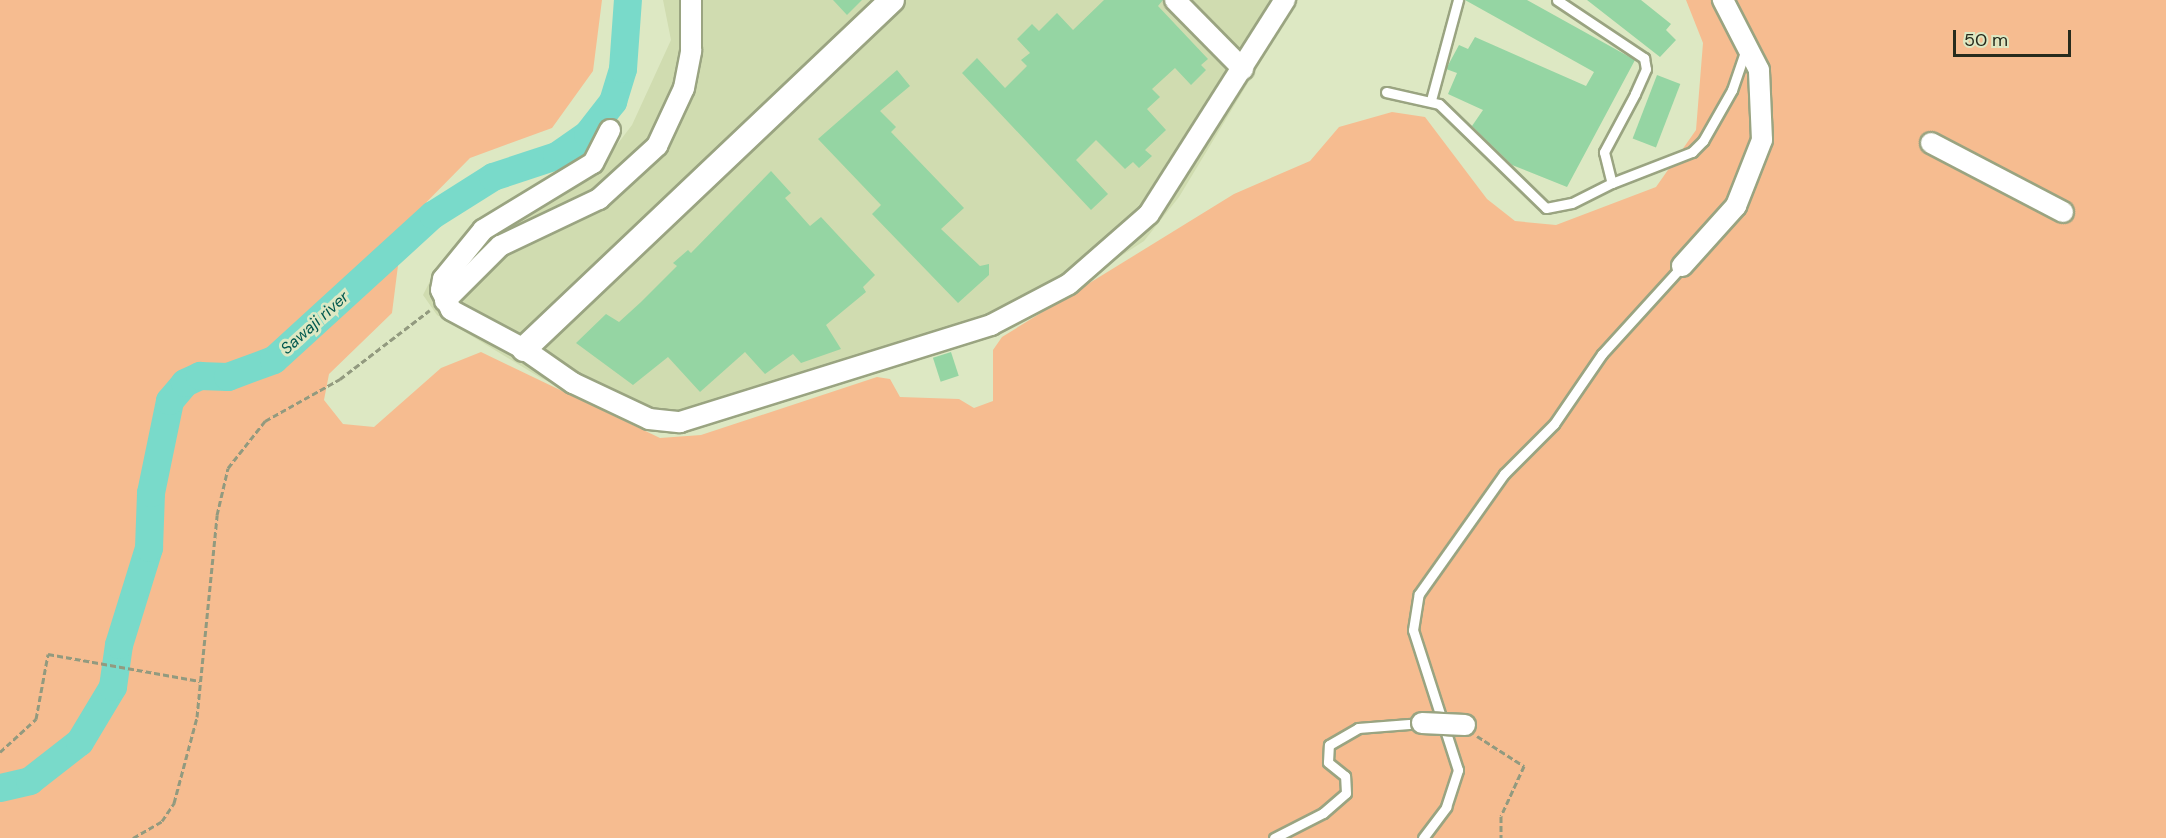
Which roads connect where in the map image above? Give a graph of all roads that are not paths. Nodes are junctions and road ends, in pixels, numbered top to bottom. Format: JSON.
{"nodes":[{"id":1,"x":691,"y":0,"type":"edge"},
{"id":2,"x":892,"y":0,"type":"edge"},
{"id":3,"x":1175,"y":0,"type":"edge"},
{"id":4,"x":1285,"y":0,"type":"edge"},
{"id":5,"x":1458,"y":0,"type":"edge"},
{"id":6,"x":1557,"y":0,"type":"edge"},
{"id":7,"x":1723,"y":0,"type":"edge"},
{"id":8,"x":1748,"y":44,"type":"junction"},
{"id":9,"x":1243,"y":69,"type":"junction"},
{"id":10,"x":1386,"y":92,"type":"dead end"},
{"id":11,"x":1431,"y":100,"type":"junction"},
{"id":12,"x":610,"y":130,"type":"dead end"},
{"id":13,"x":1931,"y":143,"type":"dead end"},
{"id":14,"x":1612,"y":183,"type":"junction"},
{"id":15,"x":2063,"y":212,"type":"dead end"},
{"id":16,"x":1682,"y":266,"type":"joint"},
{"id":17,"x":445,"y":301,"type":"junction"},
{"id":18,"x":524,"y":349,"type":"junction"},
{"id":19,"x":1422,"y":723,"type":"joint"},
{"id":20,"x":1465,"y":724,"type":"road end"},
{"id":21,"x":1274,"y":838,"type":"edge"},
{"id":22,"x":1423,"y":838,"type":"edge"}],
"edges":[{"from":1,"to":17,"type":"street"},
{"from":2,"to":18,"type":"street"},
{"from":3,"to":9,"type":"street"},
{"from":4,"to":9,"type":"street"},
{"from":5,"to":11,"type":"lane"},
{"from":6,"to":14,"type":"lane"},
{"from":7,"to":8,"type":"street"},
{"from":8,"to":14,"type":"lane"},
{"from":8,"to":16,"type":"street"},
{"from":9,"to":18,"type":"street"},
{"from":10,"to":11,"type":"lane"},
{"from":11,"to":14,"type":"lane"},
{"from":12,"to":17,"type":"street"},
{"from":13,"to":15,"type":"street"},
{"from":16,"to":22,"type":"lane"},
{"from":17,"to":18,"type":"street"},
{"from":19,"to":20,"type":"street","bridge":true},
{"from":19,"to":21,"type":"lane"}]}
